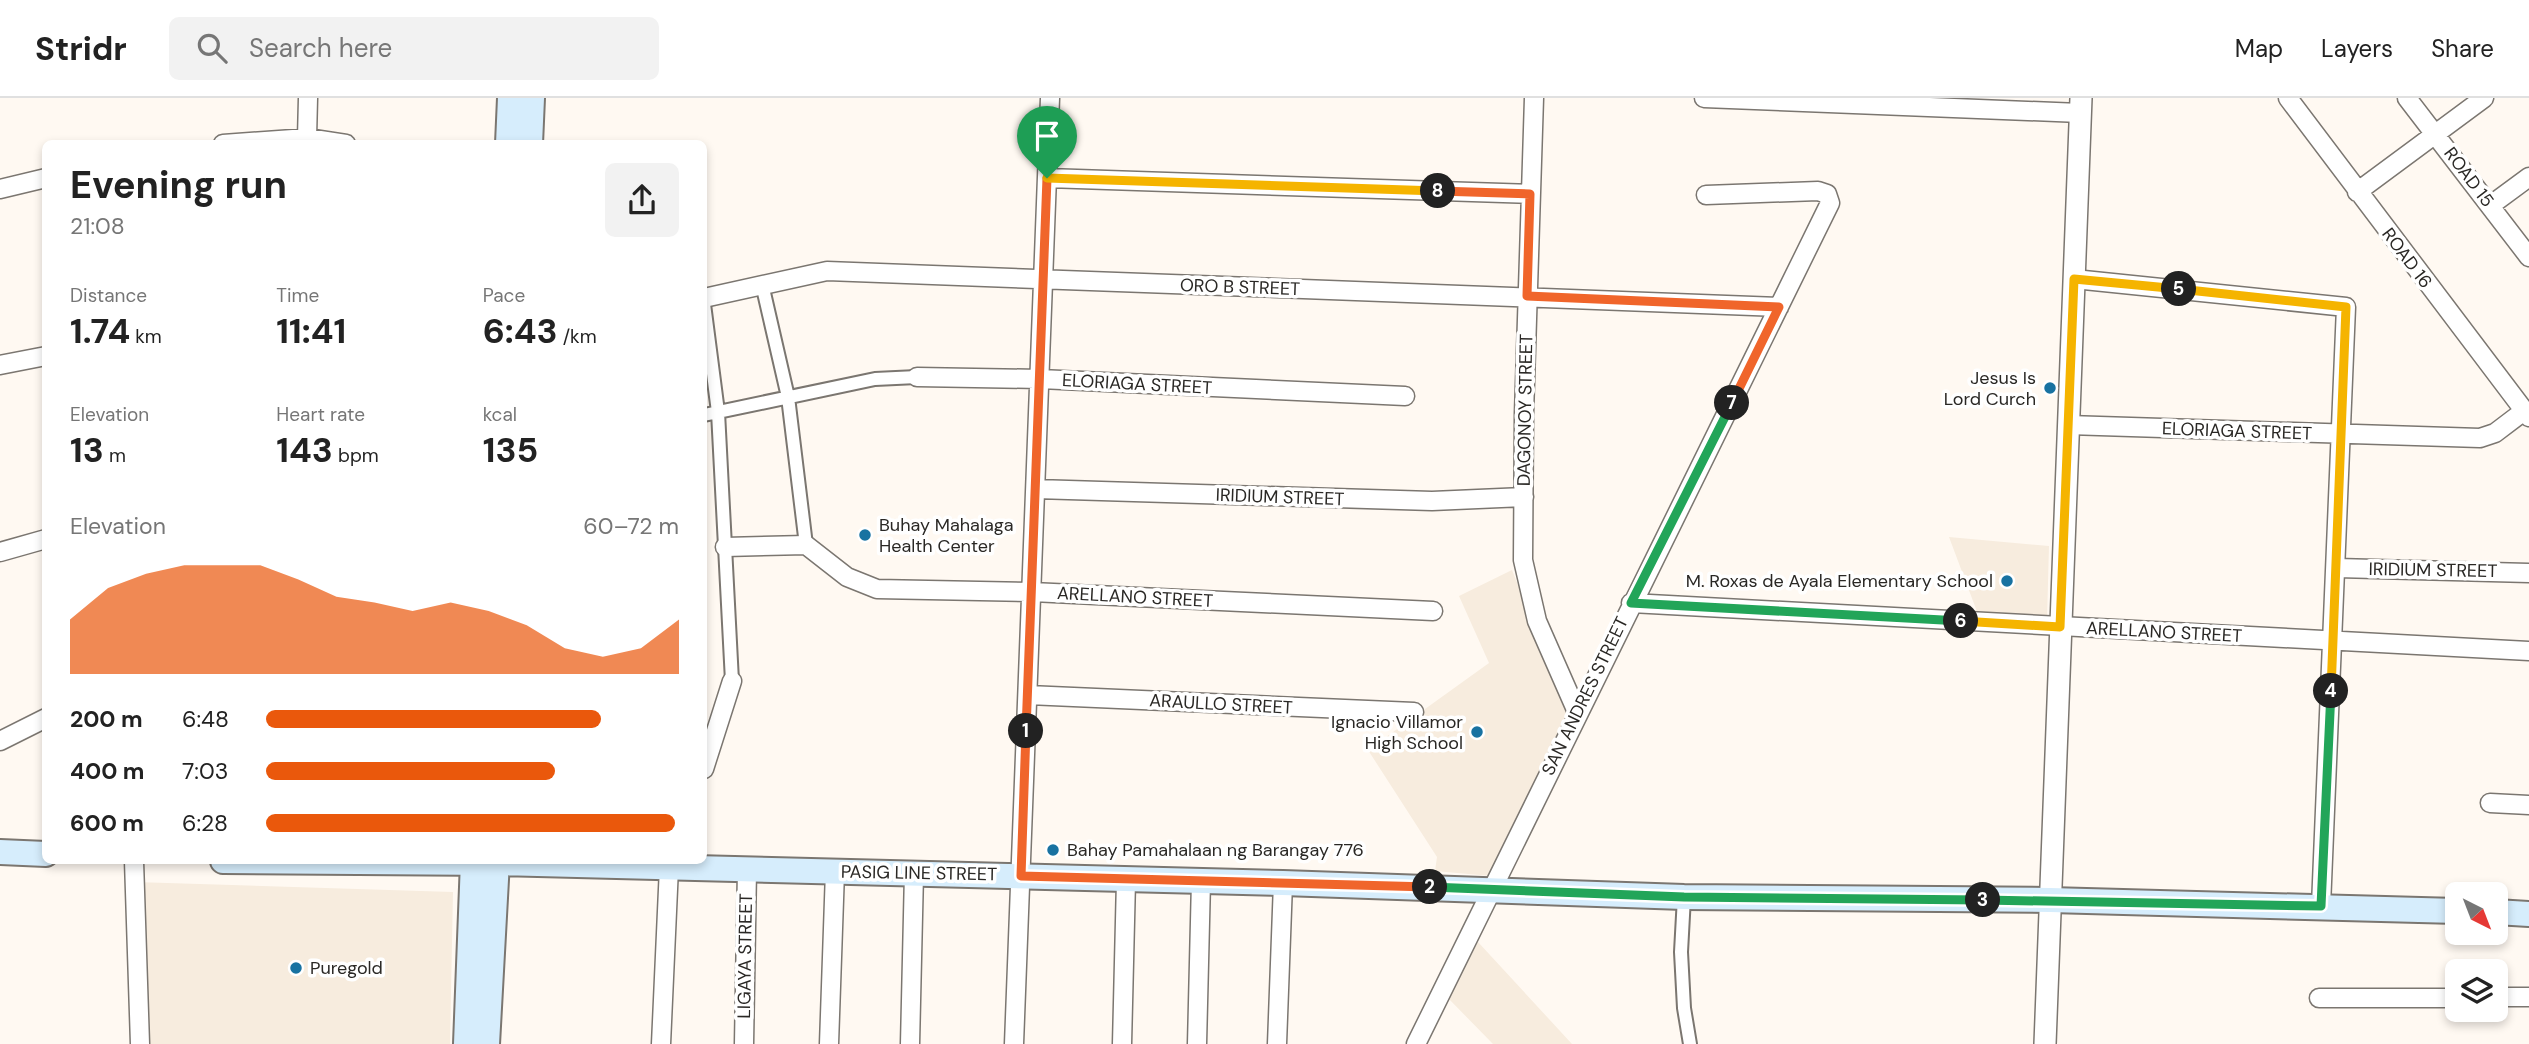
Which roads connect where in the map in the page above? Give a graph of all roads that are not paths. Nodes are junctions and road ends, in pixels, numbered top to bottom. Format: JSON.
{"nodes":[{"id":1,"x":308,"y":98,"type":"edge"},
{"id":2,"x":510,"y":98,"type":"edge"},
{"id":3,"x":533,"y":98,"type":"edge"},
{"id":4,"x":1050,"y":98,"type":"edge"},
{"id":5,"x":1534,"y":98,"type":"edge"},
{"id":6,"x":1704,"y":98,"type":"edge"},
{"id":7,"x":2288,"y":98,"type":"edge"},
{"id":8,"x":2407,"y":98,"type":"edge"},
{"id":9,"x":2484,"y":98,"type":"edge"},
{"id":10,"x":2080,"y":105,"type":"edge"},
{"id":11,"x":2436,"y":134,"type":"junction"},
{"id":12,"x":307,"y":138,"type":"junction"},
{"id":13,"x":279,"y":140,"type":"edge"},
{"id":14,"x":320,"y":140,"type":"edge"},
{"id":15,"x":508,"y":140,"type":"edge"},
{"id":16,"x":530,"y":140,"type":"edge"},
{"id":17,"x":2529,"y":177,"type":"edge"},
{"id":18,"x":1047,"y":178,"type":"junction"},
{"id":19,"x":42,"y":179,"type":"edge"},
{"id":20,"x":0,"y":189,"type":"edge"},
{"id":21,"x":2357,"y":192,"type":"junction"},
{"id":22,"x":1530,"y":194,"type":"junction"},
{"id":23,"x":1706,"y":195,"type":"dead end"},
{"id":24,"x":2491,"y":205,"type":"junction"},
{"id":25,"x":2529,"y":257,"type":"edge"},
{"id":26,"x":2074,"y":279,"type":"junction"},
{"id":27,"x":1044,"y":281,"type":"junction"},
{"id":28,"x":762,"y":284,"type":"junction"},
{"id":29,"x":1527,"y":296,"type":"junction"},
{"id":30,"x":707,"y":297,"type":"edge"},
{"id":31,"x":1779,"y":307,"type":"junction"},
{"id":32,"x":707,"y":327,"type":"edge"},
{"id":33,"x":42,"y":357,"type":"edge"},
{"id":34,"x":0,"y":365,"type":"edge"},
{"id":35,"x":917,"y":377,"type":"joint"},
{"id":36,"x":1040,"y":379,"type":"junction"},
{"id":37,"x":1405,"y":396,"type":"dead end"},
{"id":38,"x":788,"y":397,"type":"junction"},
{"id":39,"x":718,"y":412,"type":"junction"},
{"id":40,"x":707,"y":414,"type":"edge"},
{"id":41,"x":2527,"y":414,"type":"edge"},
{"id":42,"x":2068,"y":425,"type":"junction"},
{"id":43,"x":2343,"y":435,"type":"junction"},
{"id":44,"x":1036,"y":489,"type":"junction"},
{"id":45,"x":1524,"y":497,"type":"junction"},
{"id":46,"x":42,"y":541,"type":"edge"},
{"id":47,"x":806,"y":545,"type":"junction"},
{"id":48,"x":725,"y":547,"type":"junction"},
{"id":49,"x":0,"y":552,"type":"edge"},
{"id":50,"x":2337,"y":568,"type":"junction"},
{"id":51,"x":2529,"y":573,"type":"edge"},
{"id":52,"x":1032,"y":592,"type":"junction"},
{"id":53,"x":1631,"y":603,"type":"junction"},
{"id":54,"x":1433,"y":611,"type":"dead end"},
{"id":55,"x":2060,"y":627,"type":"junction"},
{"id":56,"x":2333,"y":641,"type":"junction"},
{"id":57,"x":2529,"y":651,"type":"edge"},
{"id":58,"x":732,"y":681,"type":"joint"},
{"id":59,"x":1028,"y":695,"type":"junction"},
{"id":60,"x":1415,"y":712,"type":"dead end"},
{"id":61,"x":1577,"y":712,"type":"junction"},
{"id":62,"x":42,"y":720,"type":"edge"},
{"id":63,"x":0,"y":741,"type":"edge"},
{"id":64,"x":707,"y":760,"type":"edge"},
{"id":65,"x":2490,"y":803,"type":"dead end"},
{"id":66,"x":2529,"y":805,"type":"edge"},
{"id":67,"x":0,"y":852,"type":"edge"},
{"id":68,"x":42,"y":854,"type":"edge"},
{"id":69,"x":134,"y":864,"type":"edge"},
{"id":70,"x":485,"y":864,"type":"edge"},
{"id":71,"x":485,"y":864,"type":"edge"},
{"id":72,"x":614,"y":864,"type":"edge"},
{"id":73,"x":678,"y":865,"type":"edge"},
{"id":74,"x":747,"y":869,"type":"junction"},
{"id":75,"x":835,"y":871,"type":"junction"},
{"id":76,"x":915,"y":873,"type":"junction"},
{"id":77,"x":1021,"y":876,"type":"junction"},
{"id":78,"x":1126,"y":880,"type":"junction"},
{"id":79,"x":1201,"y":881,"type":"junction"},
{"id":80,"x":1283,"y":883,"type":"junction"},
{"id":81,"x":1490,"y":889,"type":"junction"},
{"id":82,"x":1684,"y":897,"type":"junction"},
{"id":83,"x":2050,"y":900,"type":"junction"},
{"id":84,"x":2321,"y":906,"type":"junction"},
{"id":85,"x":2445,"y":911,"type":"edge"},
{"id":86,"x":2508,"y":913,"type":"edge"},
{"id":87,"x":2529,"y":914,"type":"edge"},
{"id":88,"x":2319,"y":998,"type":"dead end"},
{"id":89,"x":2445,"y":998,"type":"edge"},
{"id":90,"x":2508,"y":998,"type":"edge"},
{"id":91,"x":2529,"y":998,"type":"edge"},
{"id":92,"x":140,"y":1044,"type":"edge"},
{"id":93,"x":466,"y":1044,"type":"edge"},
{"id":94,"x":486,"y":1044,"type":"edge"},
{"id":95,"x":660,"y":1044,"type":"edge"},
{"id":96,"x":744,"y":1044,"type":"edge"},
{"id":97,"x":829,"y":1044,"type":"edge"},
{"id":98,"x":910,"y":1044,"type":"edge"},
{"id":99,"x":1014,"y":1044,"type":"edge"},
{"id":100,"x":1122,"y":1044,"type":"edge"},
{"id":101,"x":1197,"y":1044,"type":"edge"},
{"id":102,"x":1276,"y":1044,"type":"edge"},
{"id":103,"x":1416,"y":1044,"type":"edge"},
{"id":104,"x":1690,"y":1044,"type":"edge"},
{"id":105,"x":2045,"y":1044,"type":"edge"}],
"edges":[{"from":1,"to":12,"type":"street"},
{"from":2,"to":15,"type":"main road"},
{"from":3,"to":16,"type":"main road"},
{"from":4,"to":18,"type":"street"},
{"from":5,"to":22,"type":"street","name":"DAGONOY STREET"},
{"from":6,"to":10,"type":"street"},
{"from":7,"to":21,"type":"street","name":"ROAD 16"},
{"from":8,"to":11,"type":"street","name":"ROAD 15"},
{"from":9,"to":11,"type":"street"},
{"from":10,"to":26,"type":"street"},
{"from":11,"to":21,"type":"street"},
{"from":11,"to":24,"type":"street","name":"ROAD 15"},
{"from":12,"to":13,"type":"street"},
{"from":12,"to":14,"type":"street"},
{"from":17,"to":24,"type":"street"},
{"from":18,"to":22,"type":"street"},
{"from":18,"to":27,"type":"street"},
{"from":19,"to":20,"type":"street"},
{"from":21,"to":41,"type":"street","name":"ROAD 16"},
{"from":22,"to":29,"type":"street","name":"DAGONOY STREET"},
{"from":23,"to":31,"type":"street","name":"SAN ANDRES STREET"},
{"from":24,"to":25,"type":"street","name":"ROAD 15"},
{"from":26,"to":42,"type":"street"},
{"from":26,"to":43,"type":"street"},
{"from":27,"to":28,"type":"street","name":"ORO B STREET"},
{"from":27,"to":29,"type":"street","name":"ORO B STREET"},
{"from":27,"to":36,"type":"street"},
{"from":28,"to":30,"type":"street","name":"ORO B STREET"},
{"from":28,"to":38,"type":"street"},
{"from":29,"to":31,"type":"street","name":"ORO B STREET"},
{"from":29,"to":45,"type":"street","name":"DAGONOY STREET"},
{"from":31,"to":53,"type":"street","name":"SAN ANDRES STREET"},
{"from":32,"to":39,"type":"street"},
{"from":33,"to":34,"type":"street"},
{"from":35,"to":36,"type":"street","name":"ELORIAGA STREET"},
{"from":35,"to":38,"type":"street","name":"ELORIAGA STREET"},
{"from":36,"to":37,"type":"street","name":"ELORIAGA STREET"},
{"from":36,"to":44,"type":"street"},
{"from":38,"to":39,"type":"street","name":"ELORIAGA STREET"},
{"from":38,"to":47,"type":"street"},
{"from":39,"to":40,"type":"street","name":"ELORIAGA STREET"},
{"from":39,"to":48,"type":"street"},
{"from":41,"to":43,"type":"street","name":"ELORIAGA STREET"},
{"from":42,"to":43,"type":"street","name":"ELORIAGA STREET"},
{"from":42,"to":55,"type":"street"},
{"from":43,"to":50,"type":"street"},
{"from":44,"to":45,"type":"street","name":"IRIDIUM STREET"},
{"from":44,"to":52,"type":"street"},
{"from":45,"to":61,"type":"street","name":"DAGONOY STREET"},
{"from":46,"to":49,"type":"street"},
{"from":47,"to":48,"type":"street"},
{"from":47,"to":52,"type":"street","name":"ARELLANO STREET"},
{"from":48,"to":58,"type":"street"},
{"from":50,"to":51,"type":"street","name":"IRIDIUM STREET"},
{"from":50,"to":56,"type":"street"},
{"from":52,"to":54,"type":"street","name":"ARELLANO STREET"},
{"from":52,"to":59,"type":"street"},
{"from":53,"to":55,"type":"street","name":"ARELLANO STREET"},
{"from":53,"to":61,"type":"street","name":"SAN ANDRES STREET"},
{"from":55,"to":56,"type":"street","name":"ARELLANO STREET"},
{"from":55,"to":83,"type":"street"},
{"from":56,"to":57,"type":"street","name":"ARELLANO STREET"},
{"from":56,"to":84,"type":"street"},
{"from":58,"to":64,"type":"street"},
{"from":59,"to":60,"type":"street","name":"ARAULLO STREET"},
{"from":59,"to":77,"type":"street"},
{"from":61,"to":81,"type":"street","name":"SAN ANDRES STREET"},
{"from":62,"to":63,"type":"street"},
{"from":65,"to":66,"type":"street"},
{"from":67,"to":68,"type":"main road"},
{"from":69,"to":92,"type":"street"},
{"from":70,"to":93,"type":"main road"},
{"from":71,"to":94,"type":"main road"},
{"from":72,"to":73,"type":"main road","name":"PASIG LINE STREET"},
{"from":73,"to":74,"type":"main road","name":"PASIG LINE STREET"},
{"from":73,"to":95,"type":"street"},
{"from":74,"to":75,"type":"main road","name":"PASIG LINE STREET"},
{"from":74,"to":96,"type":"street","name":"LIGAYA STREET"},
{"from":75,"to":76,"type":"main road","name":"PASIG LINE STREET"},
{"from":75,"to":97,"type":"street"},
{"from":76,"to":77,"type":"main road","name":"PASIG LINE STREET"},
{"from":76,"to":98,"type":"street"},
{"from":77,"to":78,"type":"main road","name":"PASIG LINE STREET"},
{"from":77,"to":99,"type":"street"},
{"from":78,"to":79,"type":"main road","name":"PASIG LINE STREET"},
{"from":78,"to":100,"type":"street"},
{"from":79,"to":80,"type":"main road","name":"PASIG LINE STREET"},
{"from":79,"to":101,"type":"street"},
{"from":80,"to":81,"type":"main road","name":"PASIG LINE STREET"},
{"from":80,"to":102,"type":"street"},
{"from":81,"to":82,"type":"main road","name":"PASIG LINE STREET"},
{"from":81,"to":103,"type":"street","name":"SAN ANDRES STREET"},
{"from":82,"to":83,"type":"main road","name":"PASIG LINE STREET"},
{"from":82,"to":104,"type":"street"},
{"from":83,"to":84,"type":"main road","name":"PASIG LINE STREET"},
{"from":83,"to":105,"type":"street"},
{"from":84,"to":85,"type":"main road","name":"PASIG LINE STREET"},
{"from":86,"to":87,"type":"main road"},
{"from":88,"to":89,"type":"street"},
{"from":90,"to":91,"type":"street"}]}
